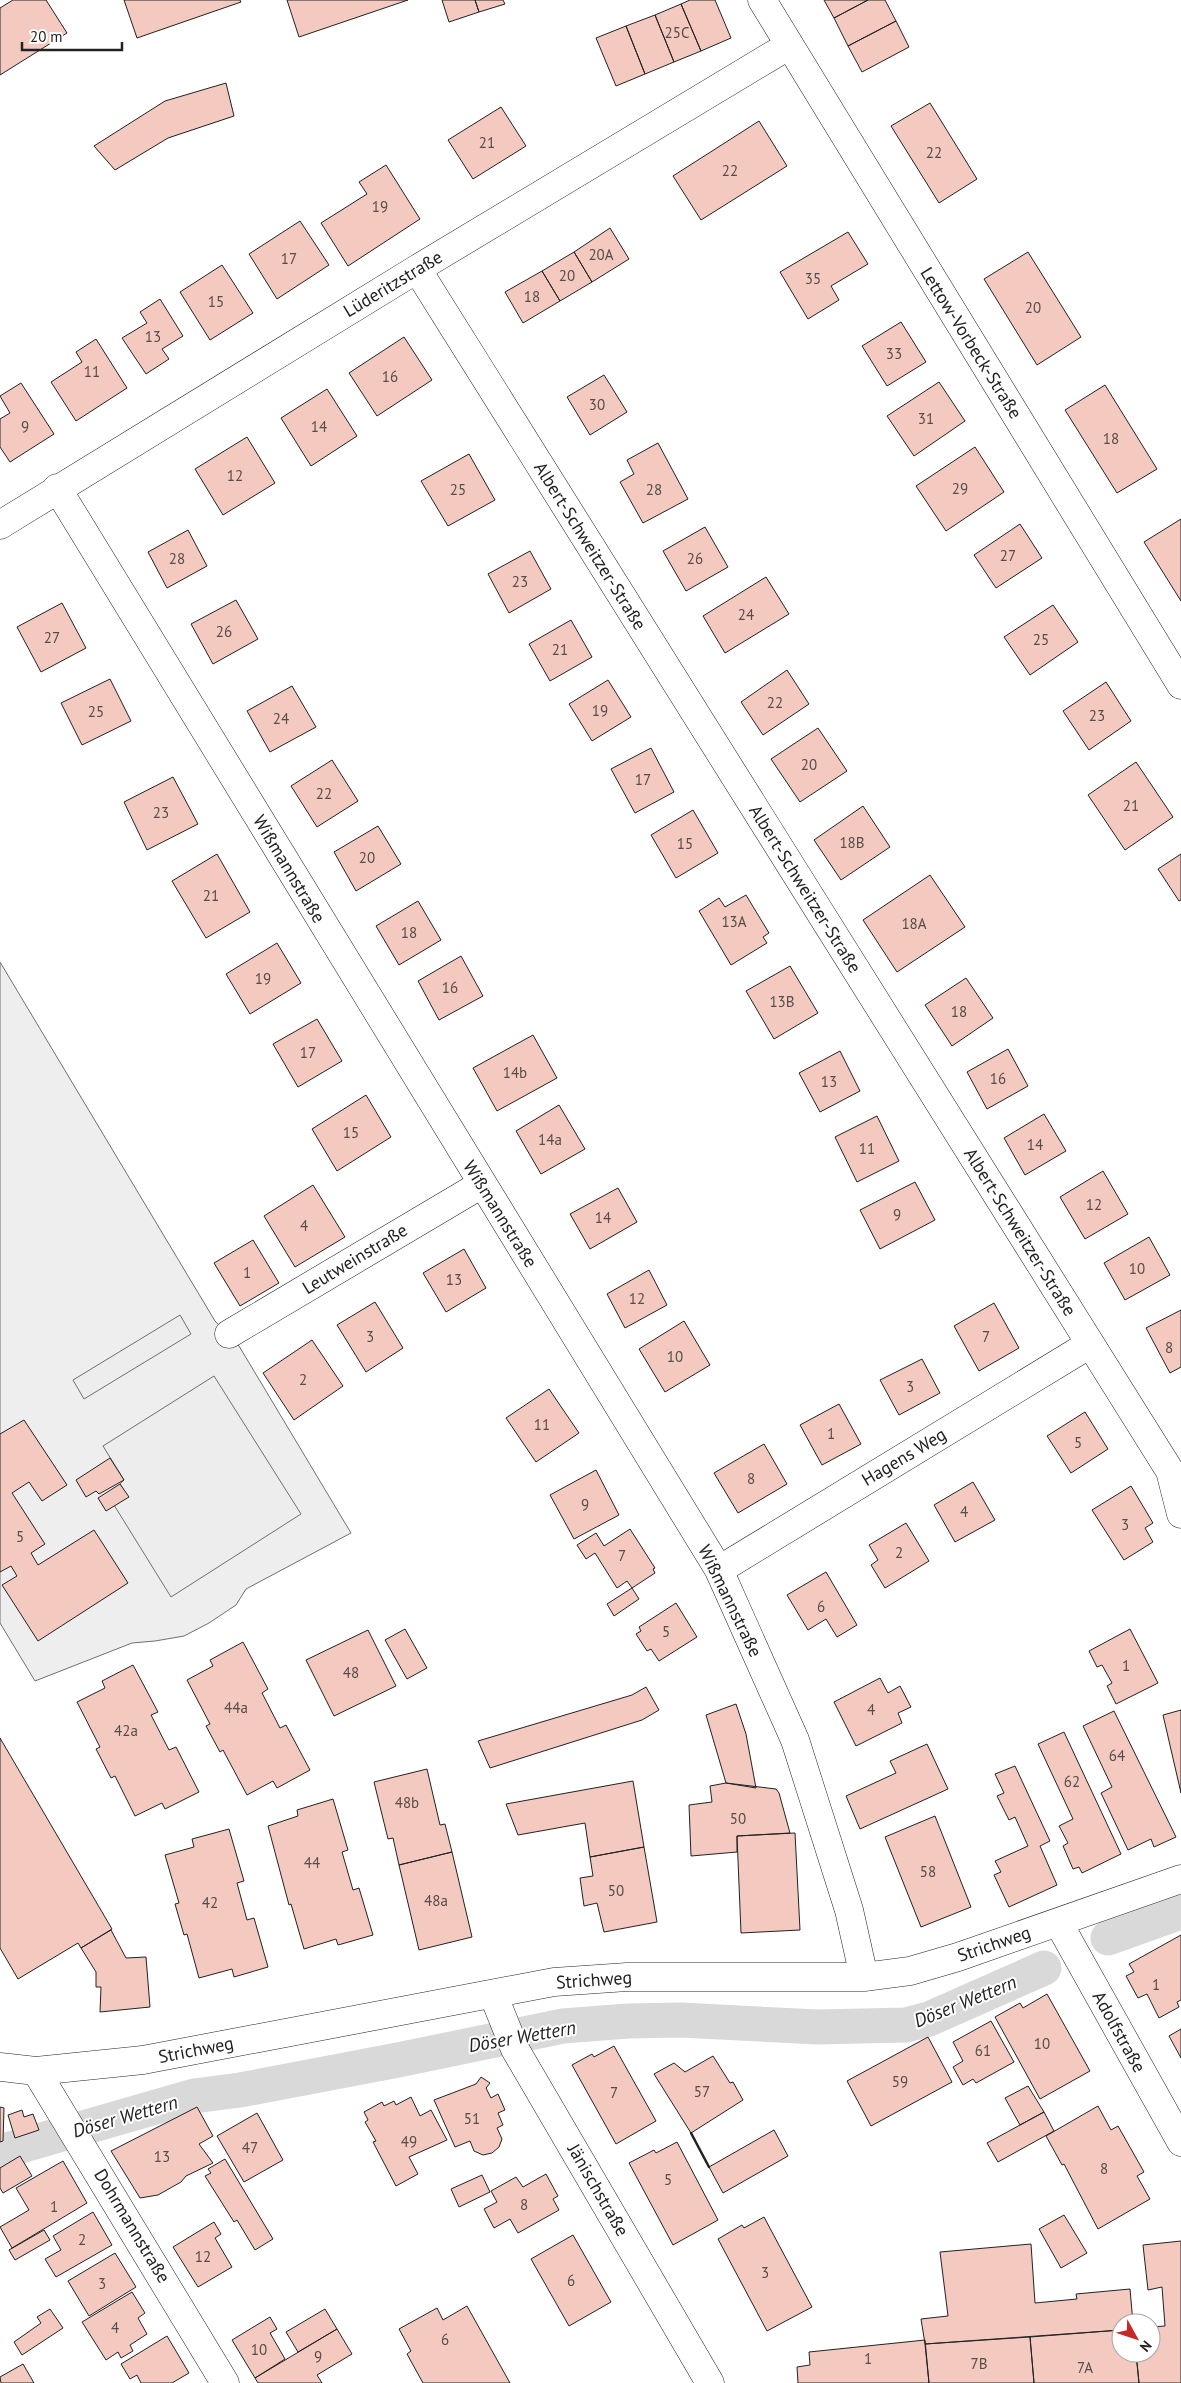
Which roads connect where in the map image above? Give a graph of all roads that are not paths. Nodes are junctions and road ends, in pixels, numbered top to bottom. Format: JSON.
{"nodes":[{"id":1,"x":762,"y":0,"type":"edge"},
{"id":2,"x":788,"y":46,"type":"junction"},
{"id":3,"x":417,"y":269,"type":"junction"},
{"id":4,"x":57,"y":488,"type":"junction"},
{"id":5,"x":0,"y":525,"type":"edge"},
{"id":6,"x":1181,"y":685,"type":"edge"},
{"id":7,"x":482,"y":1184,"type":"junction"},
{"id":8,"x":229,"y":1334,"type":"dead end"},
{"id":9,"x":1090,"y":1344,"type":"junction"},
{"id":10,"x":1181,"y":1514,"type":"edge"},
{"id":11,"x":719,"y":1570,"type":"junction"},
{"id":12,"x":1181,"y":1879,"type":"edge"},
{"id":13,"x":1058,"y":1922,"type":"junction"},
{"id":14,"x":864,"y":1977,"type":"junction"},
{"id":15,"x":492,"y":1994,"type":"junction"},
{"id":16,"x":0,"y":2068,"type":"edge"},
{"id":17,"x":36,"y":2071,"type":"junction"},
{"id":18,"x":1181,"y":2142,"type":"edge"},
{"id":19,"x":225,"y":2383,"type":"edge"},
{"id":20,"x":710,"y":2383,"type":"edge"}],
"edges":[{"from":1,"to":2,"type":"street","name":"Lettow-Vorbeck-Straße"},
{"from":2,"to":3,"type":"street","name":"Lüderitzstraße"},
{"from":2,"to":6,"type":"street","name":"Lettow-Vorbeck-Straße"},
{"from":3,"to":4,"type":"street","name":"Lüderitzstraße"},
{"from":3,"to":9,"type":"street","name":"Albert-Schweitzer-Straße"},
{"from":4,"to":5,"type":"street","name":"Lüderitzstraße"},
{"from":4,"to":7,"type":"street","name":"Wißmannstraße"},
{"from":7,"to":8,"type":"street","name":"Leutweinstraße"},
{"from":7,"to":11,"type":"street","name":"Wißmannstraße"},
{"from":9,"to":10,"type":"street","name":"Albert-Schweitzer-Straße"},
{"from":9,"to":11,"type":"street","name":"Hagens Weg"},
{"from":11,"to":14,"type":"street","name":"Wißmannstraße"},
{"from":12,"to":13,"type":"street","name":"Strichweg"},
{"from":13,"to":14,"type":"street","name":"Strichweg"},
{"from":13,"to":18,"type":"street","name":"Adolfstraße"},
{"from":14,"to":15,"type":"street","name":"Strichweg"},
{"from":15,"to":17,"type":"street","name":"Strichweg"},
{"from":15,"to":20,"type":"street","name":"Jänischstraße"},
{"from":16,"to":17,"type":"street","name":"Strichweg"},
{"from":17,"to":19,"type":"street","name":"Dohrmannstraße"}]}
